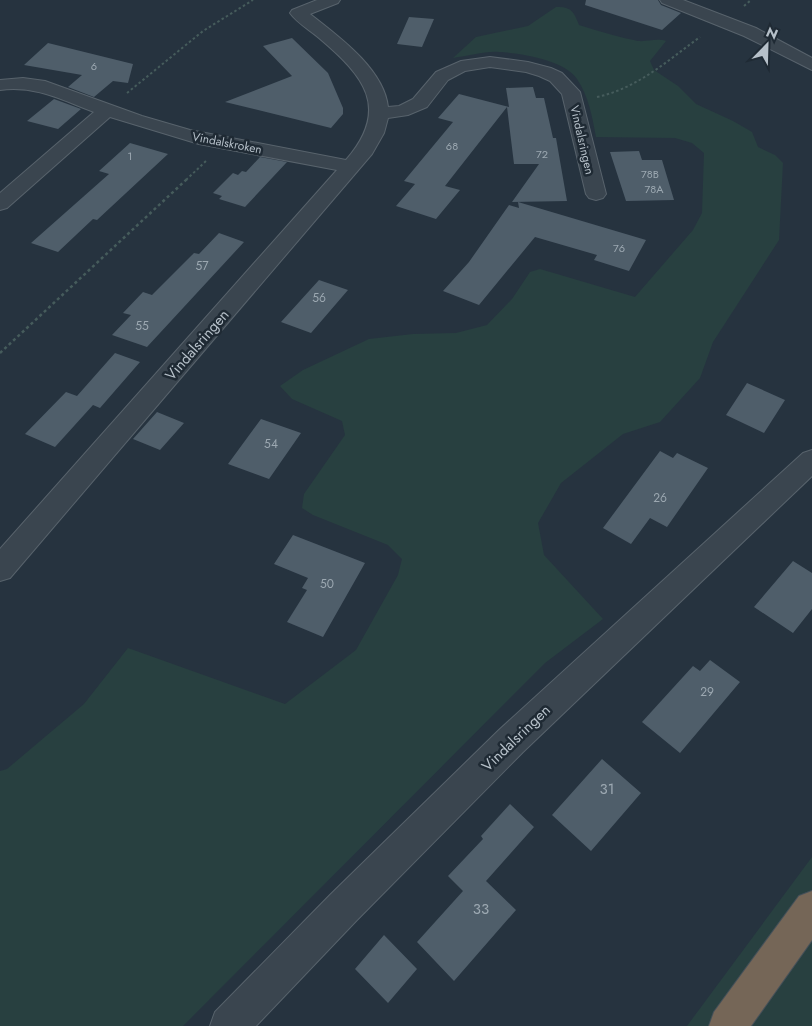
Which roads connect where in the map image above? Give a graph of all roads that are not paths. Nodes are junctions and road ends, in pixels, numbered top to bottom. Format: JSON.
{"nodes":[{"id":1,"x":285,"y":0,"type":"edge"},
{"id":2,"x":332,"y":0,"type":"edge"},
{"id":3,"x":668,"y":0,"type":"edge"},
{"id":4,"x":298,"y":13,"type":"junction"},
{"id":5,"x":812,"y":66,"type":"edge"},
{"id":6,"x":0,"y":85,"type":"edge"},
{"id":7,"x":107,"y":110,"type":"junction"},
{"id":8,"x":380,"y":113,"type":"junction"},
{"id":9,"x":350,"y":167,"type":"junction"},
{"id":10,"x":596,"y":194,"type":"dead end"},
{"id":11,"x":0,"y":204,"type":"edge"},
{"id":12,"x":812,"y":460,"type":"edge"},
{"id":13,"x":0,"y":569,"type":"edge"},
{"id":14,"x":812,"y":909,"type":"edge"},
{"id":15,"x":229,"y":1026,"type":"edge"},
{"id":16,"x":728,"y":1026,"type":"edge"}],
"edges":[{"from":1,"to":4,"type":"street"},
{"from":2,"to":4,"type":"street"},
{"from":3,"to":5,"type":"street"},
{"from":4,"to":8,"type":"street"},
{"from":6,"to":7,"type":"street","name":"Vindalskroken"},
{"from":7,"to":9,"type":"street","name":"Vindalskroken"},
{"from":7,"to":11,"type":"street"},
{"from":8,"to":9,"type":"street","name":"Vindalsringen"},
{"from":8,"to":10,"type":"street","name":"Vindalsringen"},
{"from":9,"to":13,"type":"street","name":"Vindalsringen"},
{"from":12,"to":15,"type":"street","name":"Vindalsringen"},
{"from":14,"to":16,"type":"highway"}]}
